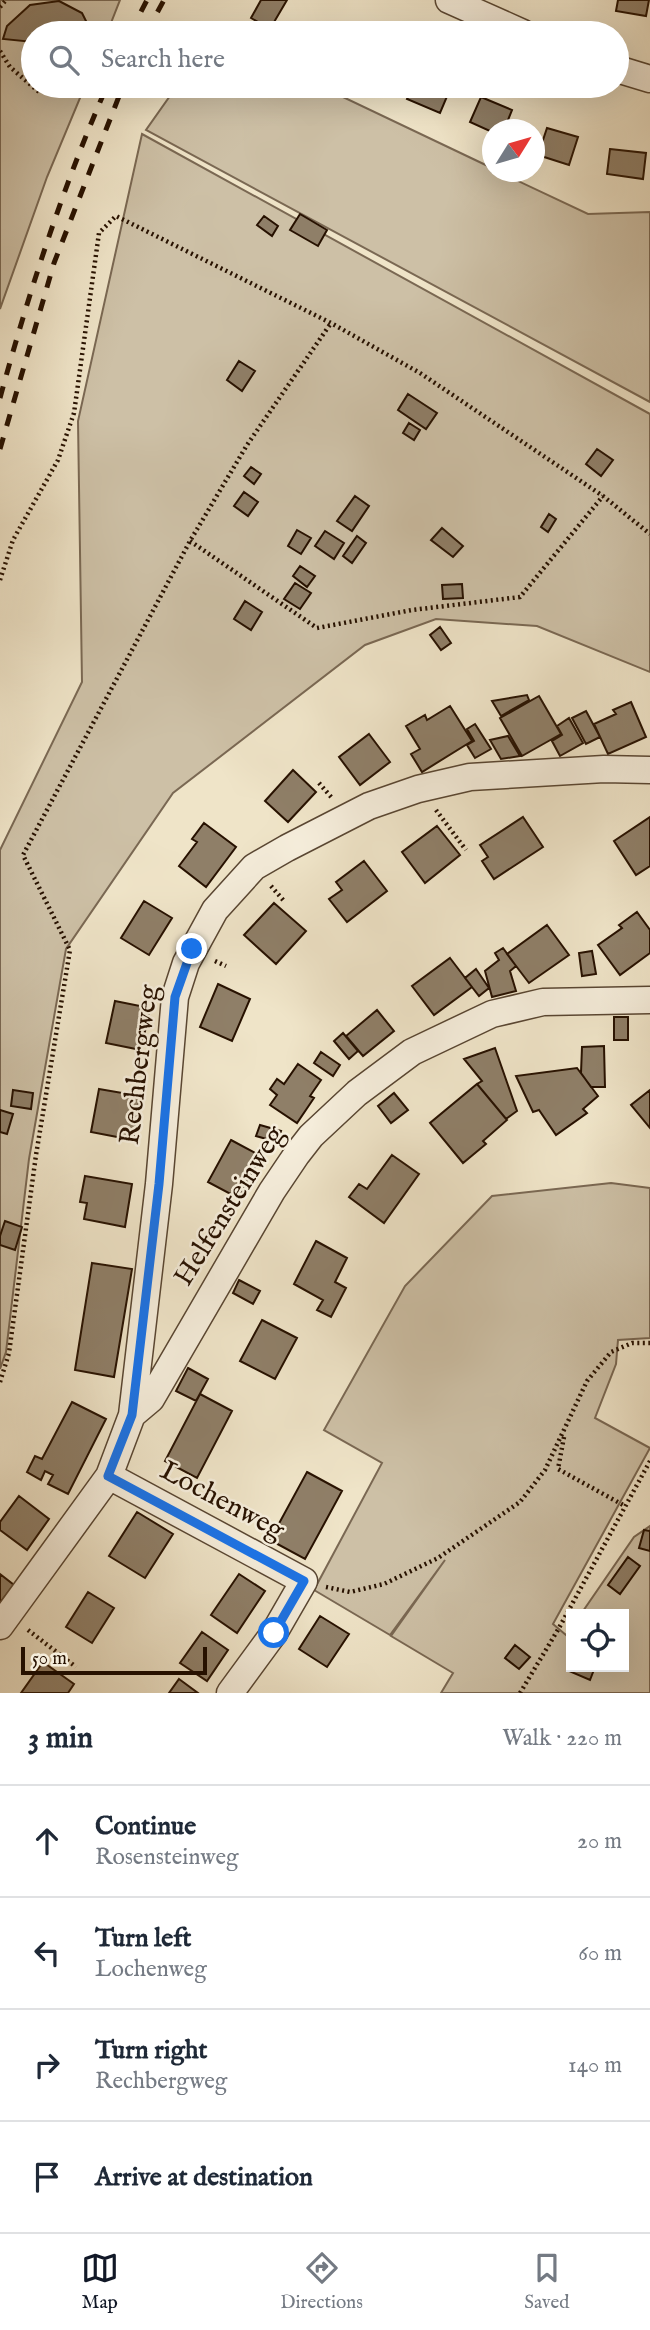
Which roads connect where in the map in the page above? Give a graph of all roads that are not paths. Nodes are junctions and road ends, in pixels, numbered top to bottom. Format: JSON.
{"nodes":[{"id":1,"x":449,"y":0,"type":"edge"},
{"id":2,"x":496,"y":21,"type":"edge"},
{"id":3,"x":629,"y":73,"type":"edge"},
{"id":4,"x":650,"y":79,"type":"edge"},
{"id":5,"x":650,"y":771,"type":"edge"},
{"id":6,"x":650,"y":1000,"type":"edge"},
{"id":7,"x":132,"y":1415,"type":"junction"},
{"id":8,"x":108,"y":1476,"type":"junction"},
{"id":9,"x":4,"y":1621,"type":"edge"},
{"id":10,"x":230,"y":1693,"type":"edge"}],
"edges":[{"from":1,"to":2,"type":"street"},
{"from":3,"to":4,"type":"street"},
{"from":5,"to":7,"type":"street","name":"Rechbergweg"},
{"from":6,"to":7,"type":"street","name":"Helfensteinweg"},
{"from":7,"to":8,"type":"street","name":"Rechbergweg"},
{"from":8,"to":9,"type":"street","name":"Rechbergweg"},
{"from":8,"to":10,"type":"street","name":"Lochenweg"}]}
